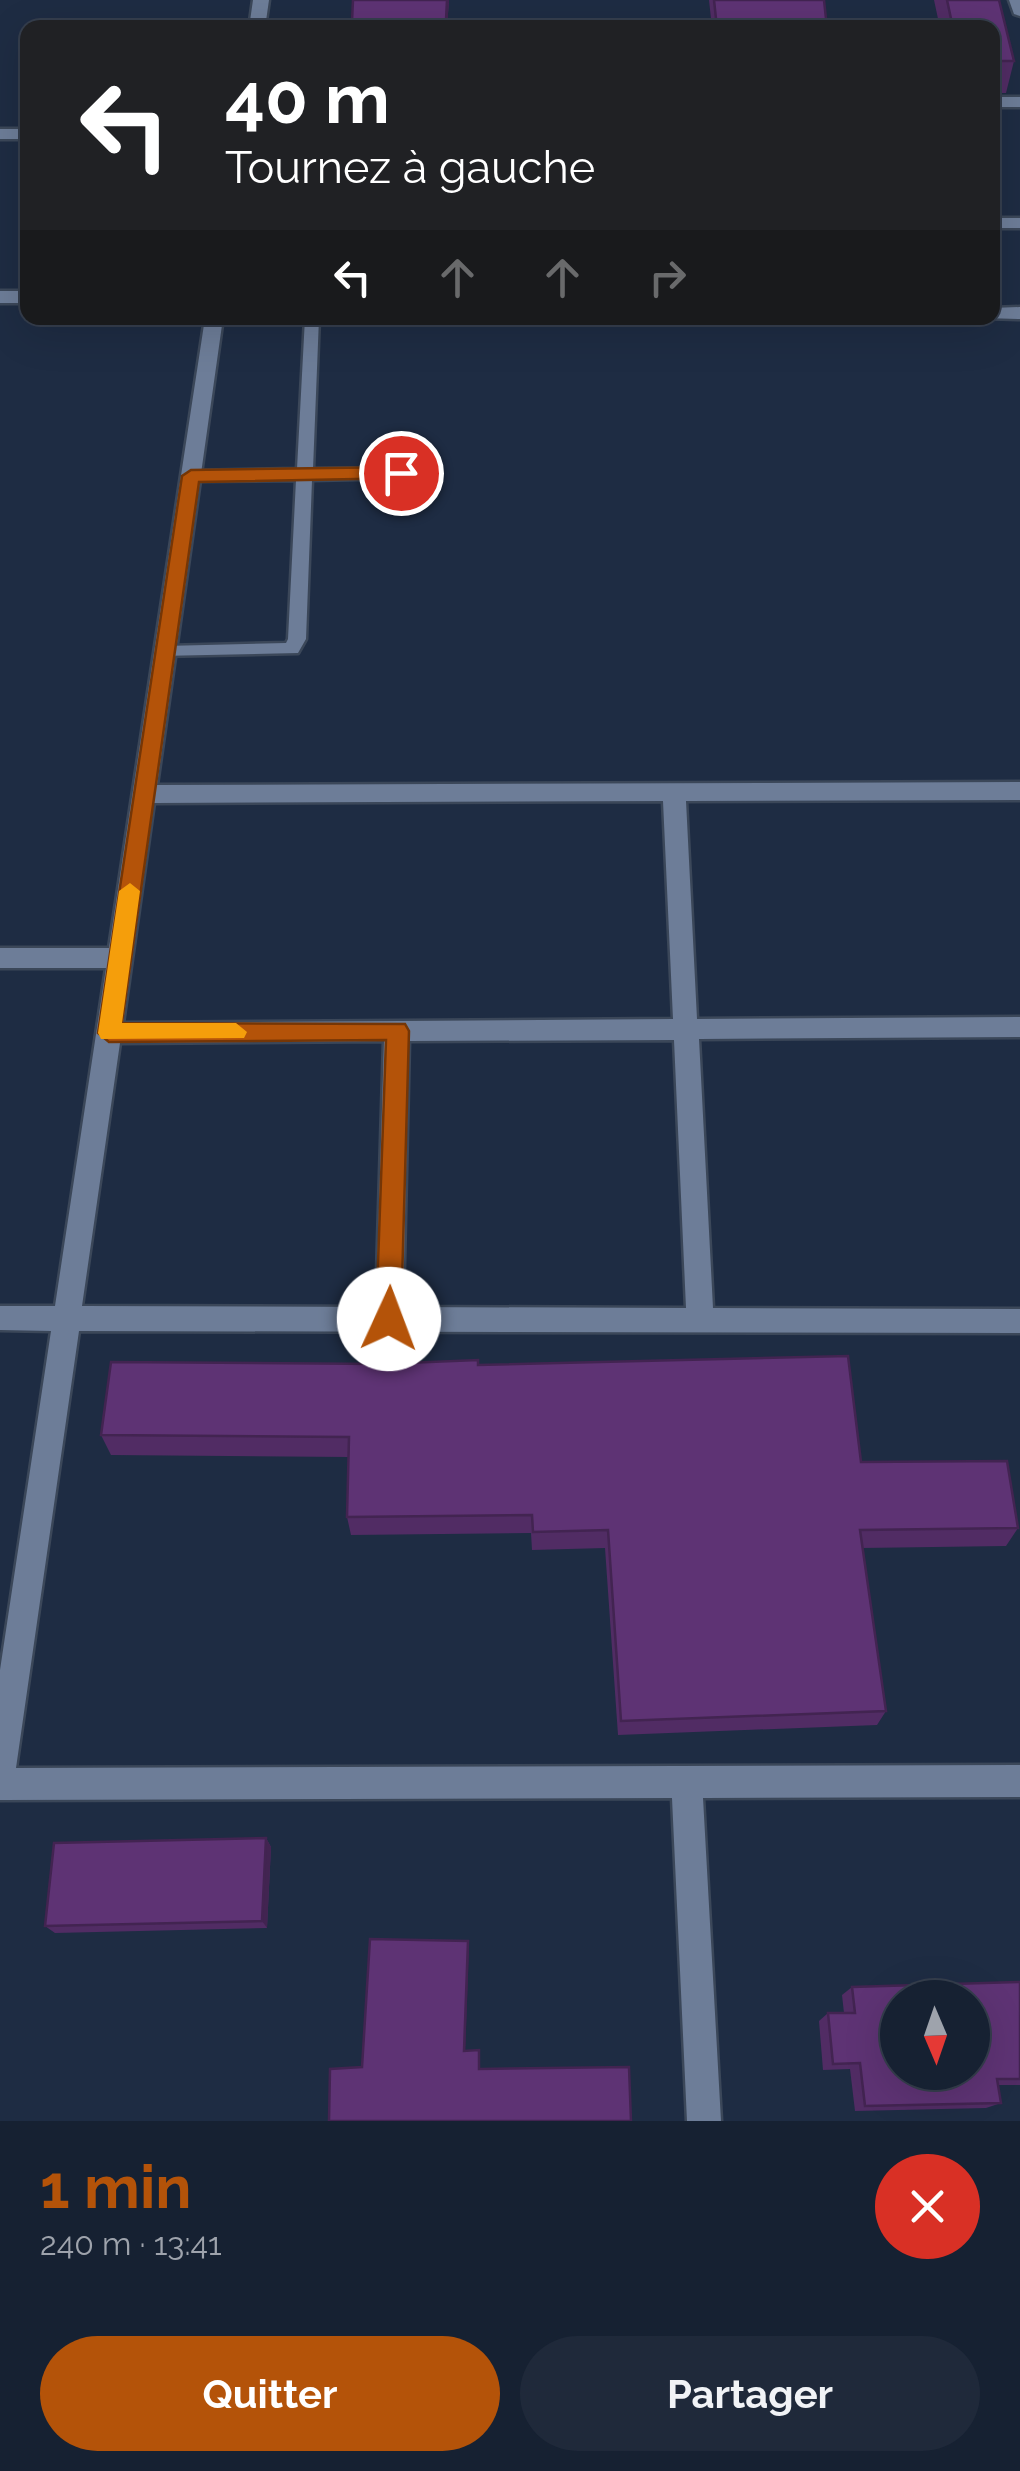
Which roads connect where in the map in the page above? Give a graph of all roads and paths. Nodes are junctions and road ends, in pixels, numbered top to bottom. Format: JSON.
{"nodes":[{"id":1,"x":1017,"y":0,"type":"edge"},
{"id":2,"x":1020,"y":11,"type":"edge"},
{"id":3,"x":213,"y":325,"type":"edge"},
{"id":4,"x":312,"y":325,"type":"edge"},
{"id":5,"x":401,"y":473,"type":"dead end"},
{"id":6,"x":305,"y":474,"type":"junction"},
{"id":7,"x":191,"y":476,"type":"junction"},
{"id":8,"x":165,"y":652,"type":"junction"},
{"id":9,"x":674,"y":792,"type":"junction"},
{"id":10,"x":1020,"y":792,"type":"edge"},
{"id":11,"x":144,"y":794,"type":"junction"},
{"id":12,"x":0,"y":958,"type":"edge"},
{"id":13,"x":120,"y":958,"type":"junction"},
{"id":14,"x":1020,"y":1027,"type":"edge"},
{"id":15,"x":686,"y":1029,"type":"junction"},
{"id":16,"x":397,"y":1031,"type":"junction"},
{"id":17,"x":109,"y":1033,"type":"junction"},
{"id":18,"x":0,"y":1318,"type":"edge"},
{"id":19,"x":67,"y":1318,"type":"junction"},
{"id":20,"x":389,"y":1319,"type":"junction"},
{"id":21,"x":700,"y":1320,"type":"junction"},
{"id":22,"x":1020,"y":1321,"type":"edge"},
{"id":23,"x":0,"y":1773,"type":"edge"},
{"id":24,"x":1020,"y":1781,"type":"edge"},
{"id":25,"x":687,"y":1782,"type":"junction"},
{"id":26,"x":0,"y":1784,"type":"edge"},
{"id":27,"x":704,"y":2121,"type":"edge"}],
"edges":[{"from":1,"to":2,"type":"street"},
{"from":3,"to":7,"type":"street"},
{"from":4,"to":6,"type":"lane"},
{"from":5,"to":6,"type":"lane"},
{"from":6,"to":7,"type":"lane"},
{"from":6,"to":8,"type":"lane"},
{"from":7,"to":8,"type":"street"},
{"from":8,"to":11,"type":"street"},
{"from":9,"to":10,"type":"street"},
{"from":9,"to":11,"type":"street"},
{"from":9,"to":15,"type":"street"},
{"from":11,"to":13,"type":"street"},
{"from":12,"to":13,"type":"street"},
{"from":13,"to":17,"type":"street"},
{"from":14,"to":15,"type":"street"},
{"from":15,"to":16,"type":"street"},
{"from":15,"to":21,"type":"street"},
{"from":16,"to":17,"type":"street"},
{"from":16,"to":20,"type":"street"},
{"from":17,"to":19,"type":"street"},
{"from":18,"to":19,"type":"street"},
{"from":19,"to":20,"type":"street"},
{"from":19,"to":23,"type":"street"},
{"from":20,"to":21,"type":"street"},
{"from":21,"to":22,"type":"street"},
{"from":24,"to":25,"type":"street"},
{"from":25,"to":26,"type":"street"},
{"from":25,"to":27,"type":"street"}]}
